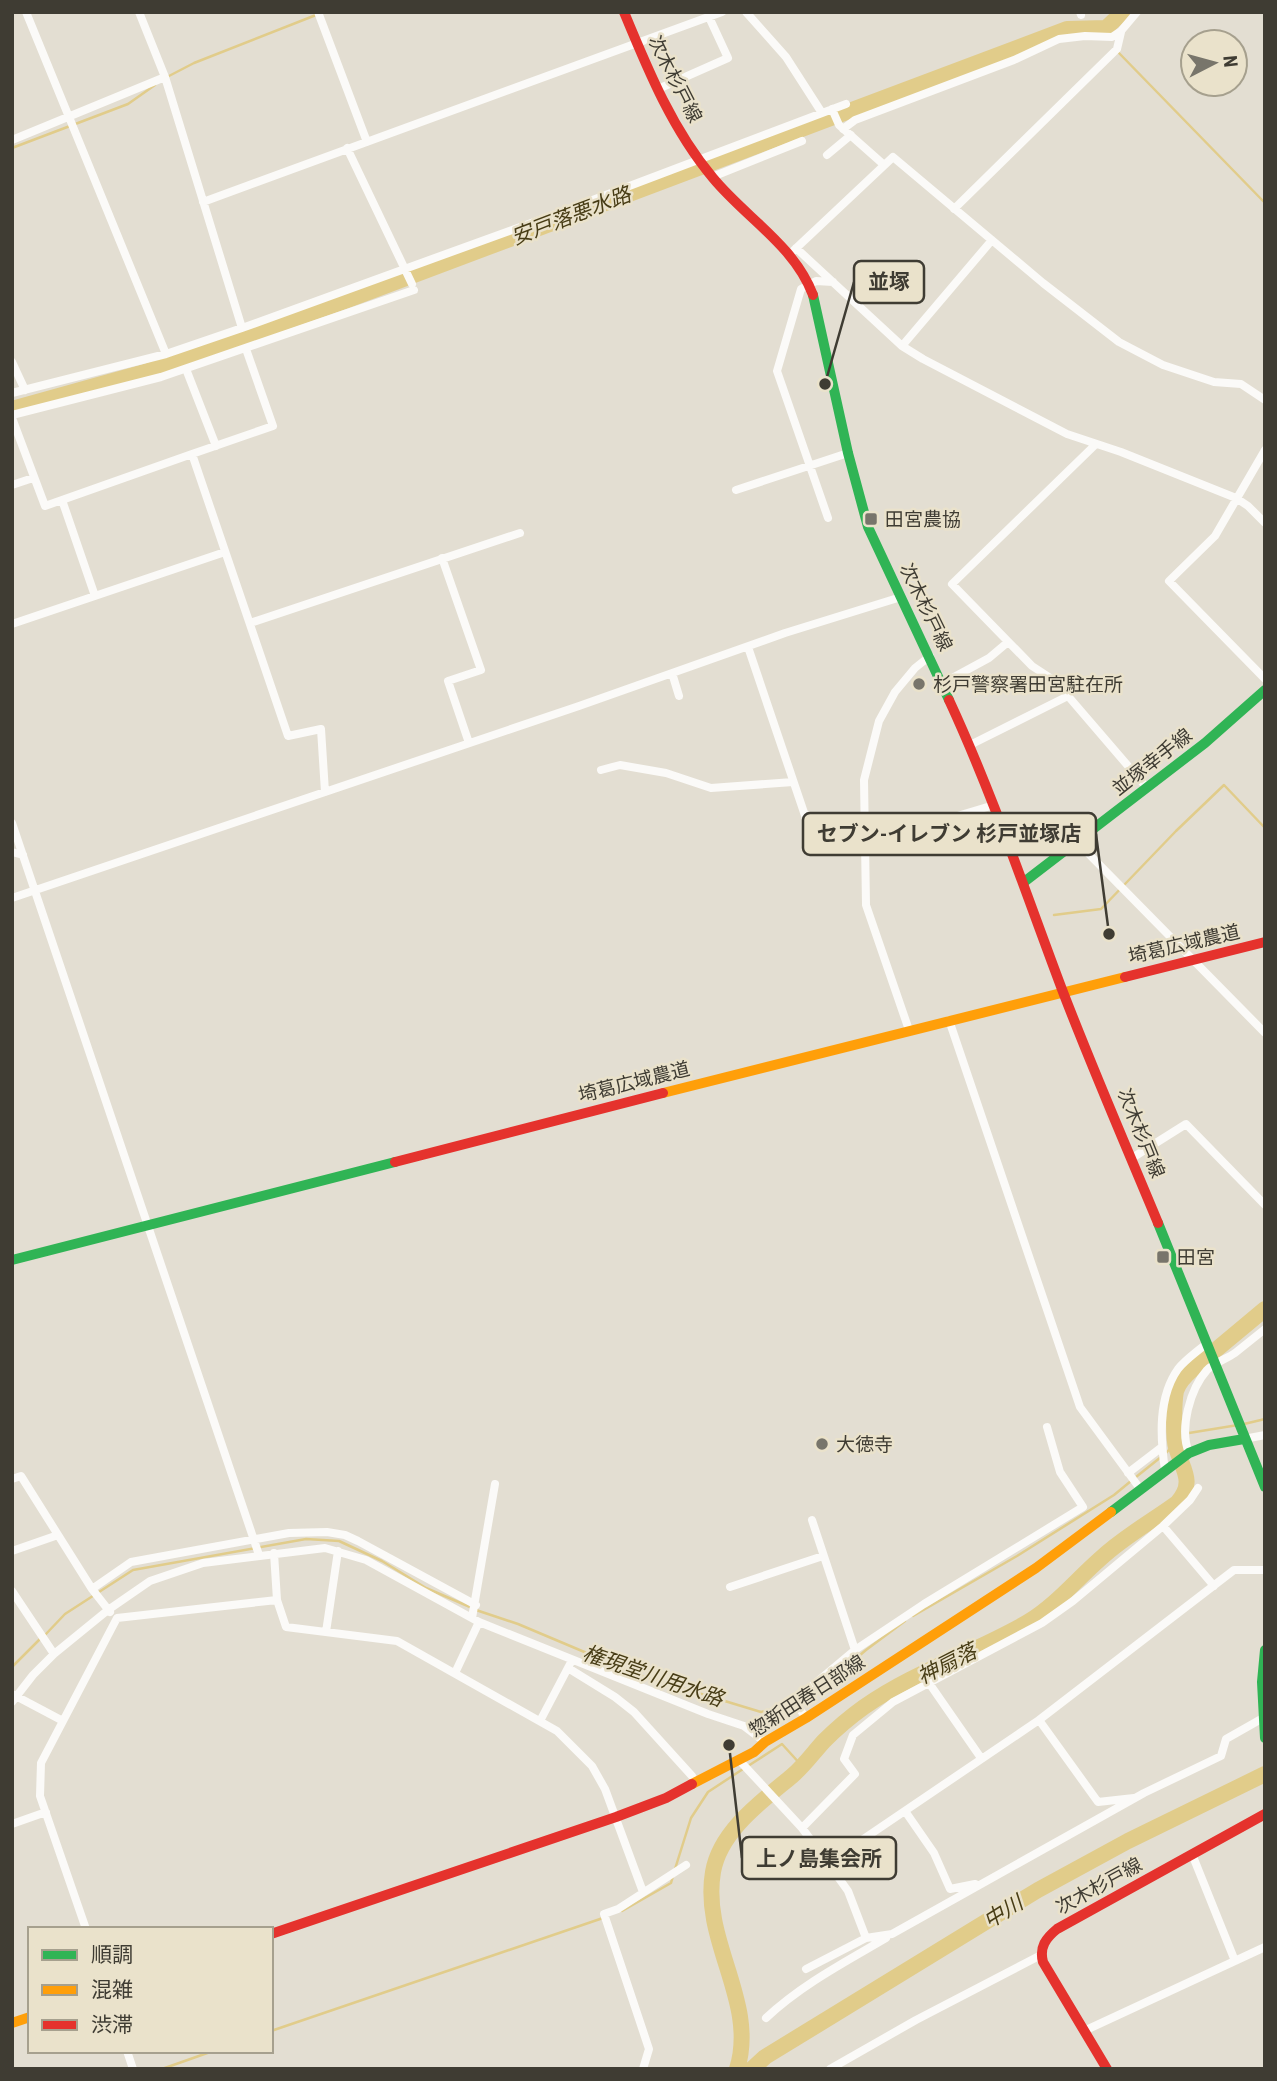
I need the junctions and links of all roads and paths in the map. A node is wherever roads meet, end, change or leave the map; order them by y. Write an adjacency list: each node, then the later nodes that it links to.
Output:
1 (26, 12): 16 (street)
2 (139, 12): 11 (street)
3 (318, 12): 21 (street)
4 (624, 12): 10 (main road, 次木杉戸線)
5 (722, 12): 8 (street)
6 (746, 12): 15 (street)
7 (1137, 12): 9 (street)
8 (709, 17): 10 (street); 12 (street)
9 (1121, 31): 17 (street); 28 (street)
10 (637, 44): 12 (main road, 次木杉戸線); 21 (street)
11 (165, 77): 16 (street); 27 (street)
12 (658, 89): 24 (main road, 次木杉戸線)
13 (846, 104): 14 (street)
14 (832, 109): 15 (street); 17 (street)
15 (822, 113): 24 (street)
16 (69, 117): 19 (street); 37 (street)
17 (841, 127): 18 (street)
18 (851, 135): 23 (street); 25 (street)
19 (12, 140)
20 (802, 141): 26 (street)
21 (367, 142): 22 (street)
22 (347, 148): 27 (street); 31 (street)
23 (827, 155)
24 (699, 159): 26 (main road, 次木杉戸線); 31 (street)
25 (883, 164): 28 (street); 30 (street)
26 (712, 177): 30 (main road, 次木杉戸線)
27 (203, 202): 34 (street)
28 (954, 208): 29 (street)
29 (992, 240): 35 (street); 42 (street)
30 (793, 251): 32 (street); 33 (main road, 次木杉戸線)
31 (406, 271): 34 (street); 36 (street)
32 (833, 282): 33 (street); 35 (street)
33 (809, 283): 47 (main road, 次木杉戸線); 49 (street)
34 (242, 328): 37 (street)
35 (902, 346): 44 (street)
36 (246, 349): 39 (street); 45 (street)
37 (166, 354): 40 (street)
38 (12, 362): 40 (street)
39 (186, 369): 43 (street); 45 (street)
40 (25, 390): 41 (street)
41 (12, 394)
42 (1265, 400)
43 (12, 416): 50 (street)
44 (1096, 444): 53 (street); 64 (street)
45 (216, 446): 48 (street)
46 (1265, 450): 53 (street)
47 (848, 453): 49 (street); 61 (main road, 次木杉戸線)
48 (192, 454): 54 (street); 58 (street)
49 (810, 465): 52 (street); 55 (street)
50 (33, 478): 51 (street); 54 (street)
51 (12, 485)
52 (736, 490)
53 (1236, 498): 56 (street); 68 (street)
54 (62, 500): 60 (street)
55 (828, 518)
56 (1265, 523)
57 (520, 533): 59 (street)
58 (225, 552): 60 (street); 62 (street)
59 (442, 558): 62 (street); 73 (street)
60 (95, 596): 63 (street)
61 (901, 597): 65 (street); 66 (main road, 次木杉戸線)
62 (250, 623): 78 (street)
63 (12, 624)
64 (1007, 642): 69 (street); 72 (street)
65 (748, 647): 67 (street); 76 (street)
66 (930, 656): 69 (main road, 次木杉戸線); 82 (street)
67 (672, 673): 71 (street); 73 (street)
68 (1265, 679)
69 (943, 683): 74 (main road, 次木杉戸線)
70 (1265, 690): 77 (main road, 並塚幸手線)
71 (679, 696)
72 (1068, 696): 74 (street); 77 (street)
73 (469, 743): 78 (street)
74 (970, 745): 79 (main road, 次木杉戸線)
75 (601, 770): 76 (street)
76 (793, 782): 82 (street)
77 (1147, 788): 81 (main road, 並塚幸手線)
78 (325, 792): 86 (street)
79 (994, 804): 82 (street); 85 (main road, 次木杉戸線)
80 (12, 823): 84 (street)
81 (1077, 842): 85 (main road, 並塚幸手線); 89 (street)
82 (864, 844): 92 (street)
83 (12, 852): 84 (street)
84 (23, 855): 86 (street)
85 (1024, 882): 90 (main road, 次木杉戸線)
86 (35, 890): 87 (street); 96 (street)
87 (12, 898)
88 (1265, 942): 89 (main road, 埼葛広域農道)
89 (1193, 960): 90 (main road, 埼葛広域農道); 93 (street)
90 (1063, 991): 91 (main road, 埼葛広域農道); 94 (main road, 次木杉戸線)
91 (949, 1020): 92 (main road, 埼葛広域農道); 107 (street)
92 (909, 1030): 96 (main road, 埼葛広域農道)
93 (1265, 1033)
94 (1132, 1158): 95 (street); 99 (main road, 次木杉戸線)
95 (1265, 1205)
96 (148, 1224): 97 (main road, 埼葛広域農道); 117 (street)
97 (12, 1260)
98 (1265, 1329): 100 (street)
99 (1207, 1343): 100 (main road, 次木杉戸線); 104 (street)
100 (1215, 1364): 103 (main road); 105 (street)
101 (1047, 1427): 135 (street)
102 (1265, 1435): 103 (street)
103 (1244, 1439): 105 (main road); 110 (main road)
104 (1162, 1447): 106 (street); 107 (street)
105 (1189, 1453): 106 (main road, 惣新田春日部線)
106 (1166, 1469): 112 (main road, 惣新田春日部線)
107 (1128, 1473): 112 (street)
108 (12, 1479): 116 (street)
109 (495, 1484): 130 (street)
110 (1265, 1487)
111 (1198, 1488): 114 (street)
112 (1141, 1490): 144 (main road, 惣新田春日部線)
113 (812, 1520): 123 (street)
114 (1163, 1526): 125 (street); 141 (street)
115 (327, 1532): 117 (street); 118 (street); 130 (street)
116 (58, 1535): 119 (street); 127 (street)
117 (254, 1539): 122 (street); 127 (street)
118 (325, 1548): 120 (street); 121 (street)
119 (12, 1551)
120 (338, 1551): 133 (street); 134 (street)
121 (274, 1553): 122 (street); 129 (street)
122 (259, 1555): 131 (street)
123 (824, 1556): 126 (street); 135 (street)
124 (1265, 1570): 125 (street)
125 (1214, 1586): 145 (street)
126 (730, 1587)
127 (92, 1589): 131 (street)
128 (12, 1591): 137 (street)
129 (277, 1600): 132 (street); 134 (street)
130 (476, 1605): 133 (street)
131 (108, 1610): 132 (street); 137 (street)
132 (117, 1618): 147 (street)
133 (476, 1620): 138 (street); 140 (street)
134 (326, 1632): 140 (street)
135 (855, 1650): 144 (street)
136 (1265, 1650): 143 (main road)
137 (54, 1654): 142 (street)
138 (573, 1659): 139 (street); 150 (street)
139 (568, 1668): 148 (street); 153 (street)
140 (455, 1673): 148 (street)
141 (929, 1684): 151 (street); 160 (street)
142 (14, 1697): 147 (street)
143 (1263, 1704): 146 (main road)
144 (806, 1718): 150 (main road, 惣新田春日部線)
145 (1039, 1720): 151 (street); 154 (street)
146 (1263, 1720): 149 (main road); 154 (street)
147 (63, 1721): 156 (street)
148 (540, 1721): 158 (street)
149 (1265, 1738)
150 (765, 1742): 152 (main road, 惣新田春日部線)
151 (981, 1758): 155 (street)
152 (739, 1760): 153 (main road, 惣新田春日部線); 160 (street)
153 (696, 1783): 158 (main road, 惣新田春日部線)
154 (1139, 1797): 164 (street)
155 (905, 1811): 162 (street); 164 (street)
156 (46, 1812): 159 (street); 166 (street)
157 (1265, 1814): 161 (main road, 次木杉戸線)
158 (616, 1817): 165 (street); 167 (main road, 惣新田春日部線)
159 (12, 1824)
160 (802, 1828): 162 (street)
161 (1192, 1854): 171 (main road, 次木杉戸線); 172 (street)
162 (828, 1863): 169 (street)
163 (687, 1865): 165 (street)
164 (982, 1883): 168 (street)
165 (643, 1892): 176 (street)
166 (85, 1927)
167 (273, 1933)
168 (892, 1934): 169 (street); 174 (street)
169 (866, 1938): 173 (street)
170 (1265, 1947): 172 (street)
171 (1041, 1955): 175 (main road); 177 (street)
172 (1235, 1961): 175 (street)
173 (806, 1969)
174 (766, 2018)
175 (1084, 2031): 178 (main road)
176 (643, 2069)
177 (830, 2069)
178 (1107, 2069)

